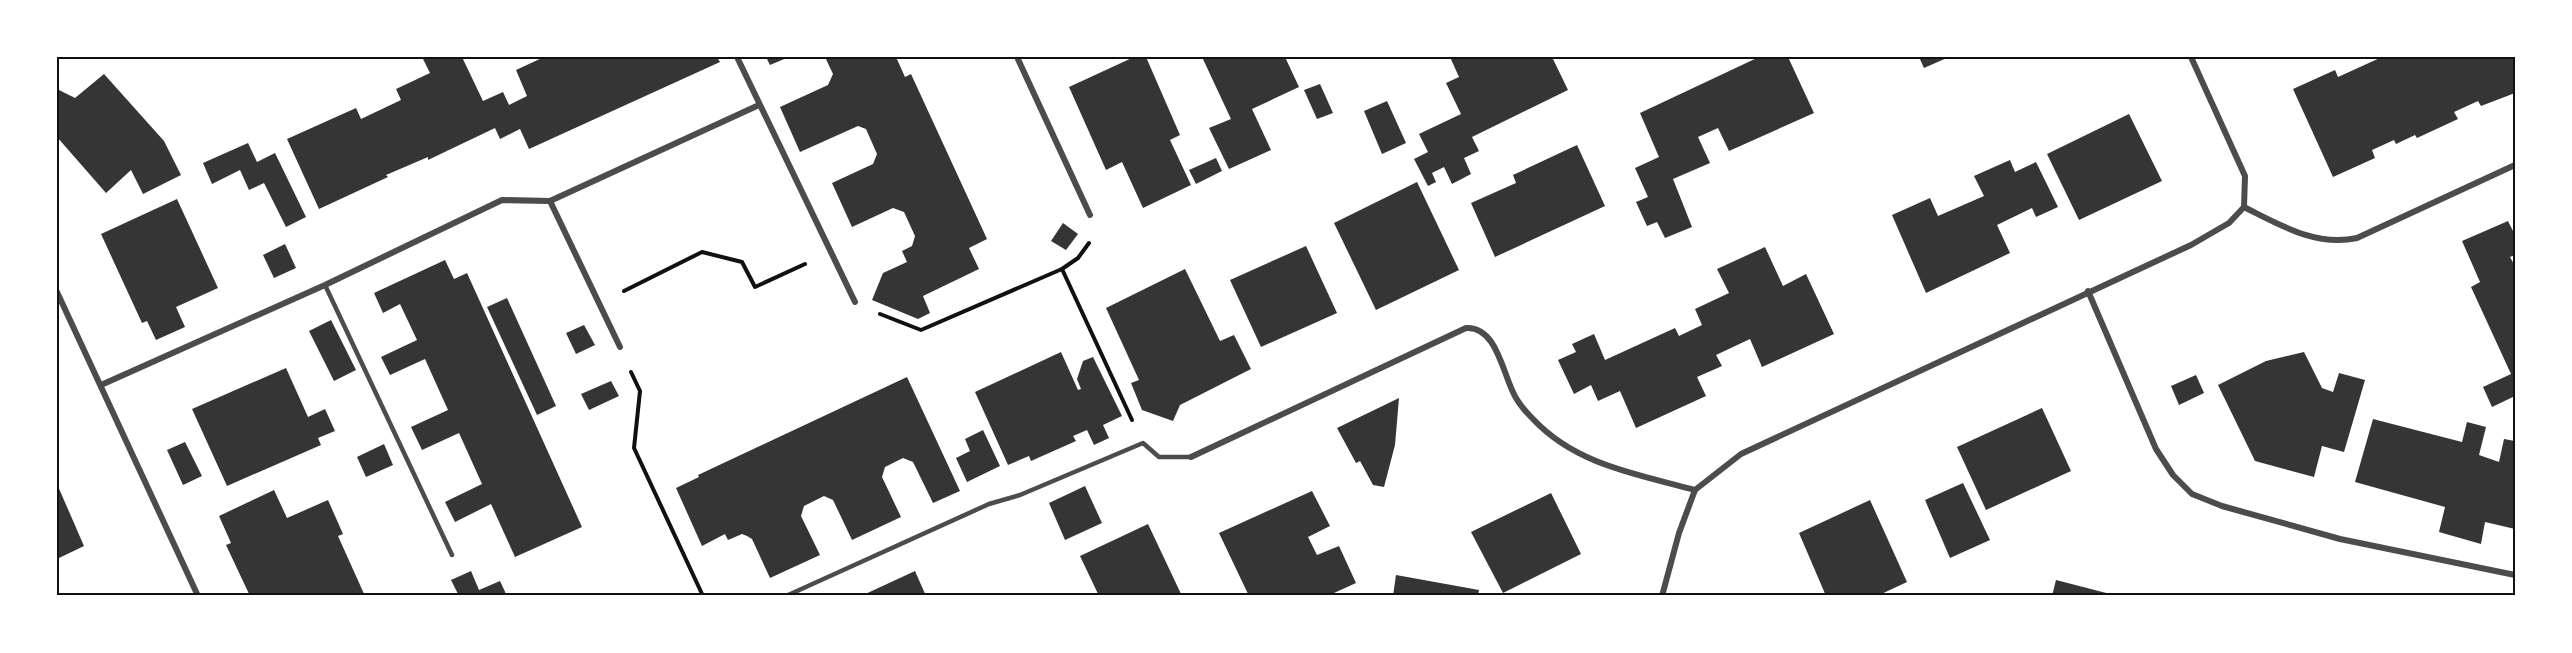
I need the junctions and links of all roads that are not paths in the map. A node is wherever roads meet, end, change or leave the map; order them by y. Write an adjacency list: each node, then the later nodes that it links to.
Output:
1 (737, 57): 4 (street)
2 (1017, 57): 8 (street)
3 (2191, 57): 7 (street)
4 (759, 105): 6 (street); 12 (street)
5 (2515, 165): 7 (street)
6 (550, 201): 9 (street); 13 (street)
7 (2244, 207): 10 (street)
8 (1090, 215)
9 (325, 285): 14 (street); 17 (lane)
10 (2088, 291): 16 (street); 18 (street)
11 (57, 292): 14 (street)
12 (855, 302)
13 (620, 347)
14 (101, 385): 19 (street)
15 (1191, 457): 16 (street); 20 (lane)
16 (1695, 490): 21 (street)
17 (452, 555)
18 (2515, 575)
19 (198, 596)
20 (786, 596)
21 (1662, 596)

